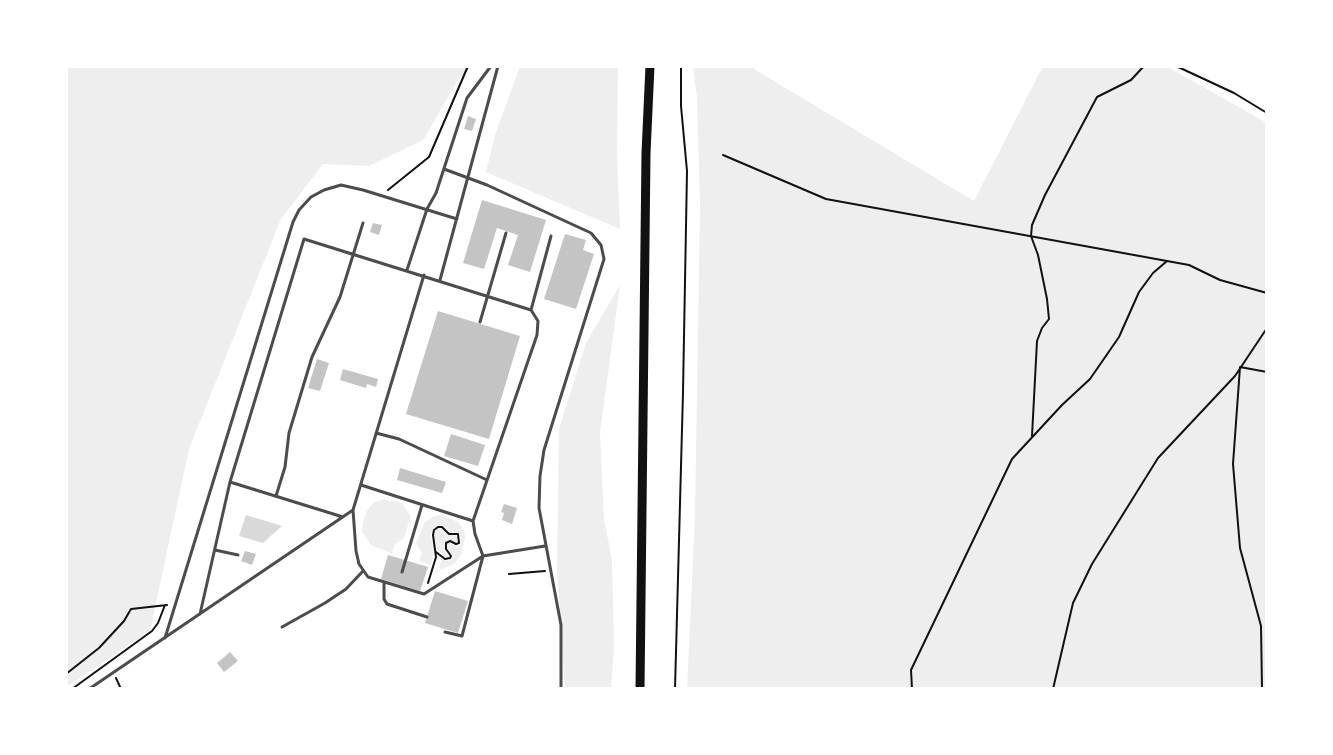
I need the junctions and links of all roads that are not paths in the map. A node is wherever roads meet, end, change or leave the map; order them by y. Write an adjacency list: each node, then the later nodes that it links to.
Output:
1 (491, 66): 4 (lane)
2 (498, 66): 5 (lane)
3 (650, 66): 41 (main road)
4 (444, 169): 5 (lane); 6 (lane)
5 (468, 177): 7 (lane); 27 (lane)
6 (427, 209): 7 (lane); 12 (lane); 38 (lane)
7 (457, 219): 14 (lane)
8 (363, 223): 11 (lane)
9 (506, 233): 15 (lane)
10 (551, 236): 16 (lane)
11 (354, 254): 12 (lane); 20 (lane); 22 (lane)
12 (407, 270): 13 (lane)
13 (424, 275): 14 (lane); 18 (lane)
14 (440, 280): 15 (lane)
15 (488, 296): 16 (lane); 17 (lane)
16 (531, 310): 19 (lane)
17 (480, 322)
18 (376, 433): 19 (lane); 21 (lane)
19 (487, 480): 26 (lane)
20 (230, 482): 22 (lane); 28 (lane)
21 (361, 485): 23 (lane); 24 (lane)
22 (276, 496): 25 (lane)
23 (422, 504): 26 (lane); 32 (lane)
24 (353, 510): 25 (lane); 31 (lane)
25 (343, 517): 34 (lane)
26 (473, 521): 30 (lane)
27 (545, 546): 30 (lane); 40 (lane)
28 (214, 550): 29 (lane); 34 (lane)
29 (238, 555)
30 (483, 556): 33 (lane); 37 (lane)
31 (363, 571): 33 (lane); 36 (lane)
32 (402, 572)
33 (384, 582): 35 (lane)
34 (200, 614): 38 (lane)
35 (427, 617)
36 (282, 627)
37 (445, 632)
38 (165, 638): 39 (lane)
39 (89, 689)
40 (561, 689)
41 (640, 689)

